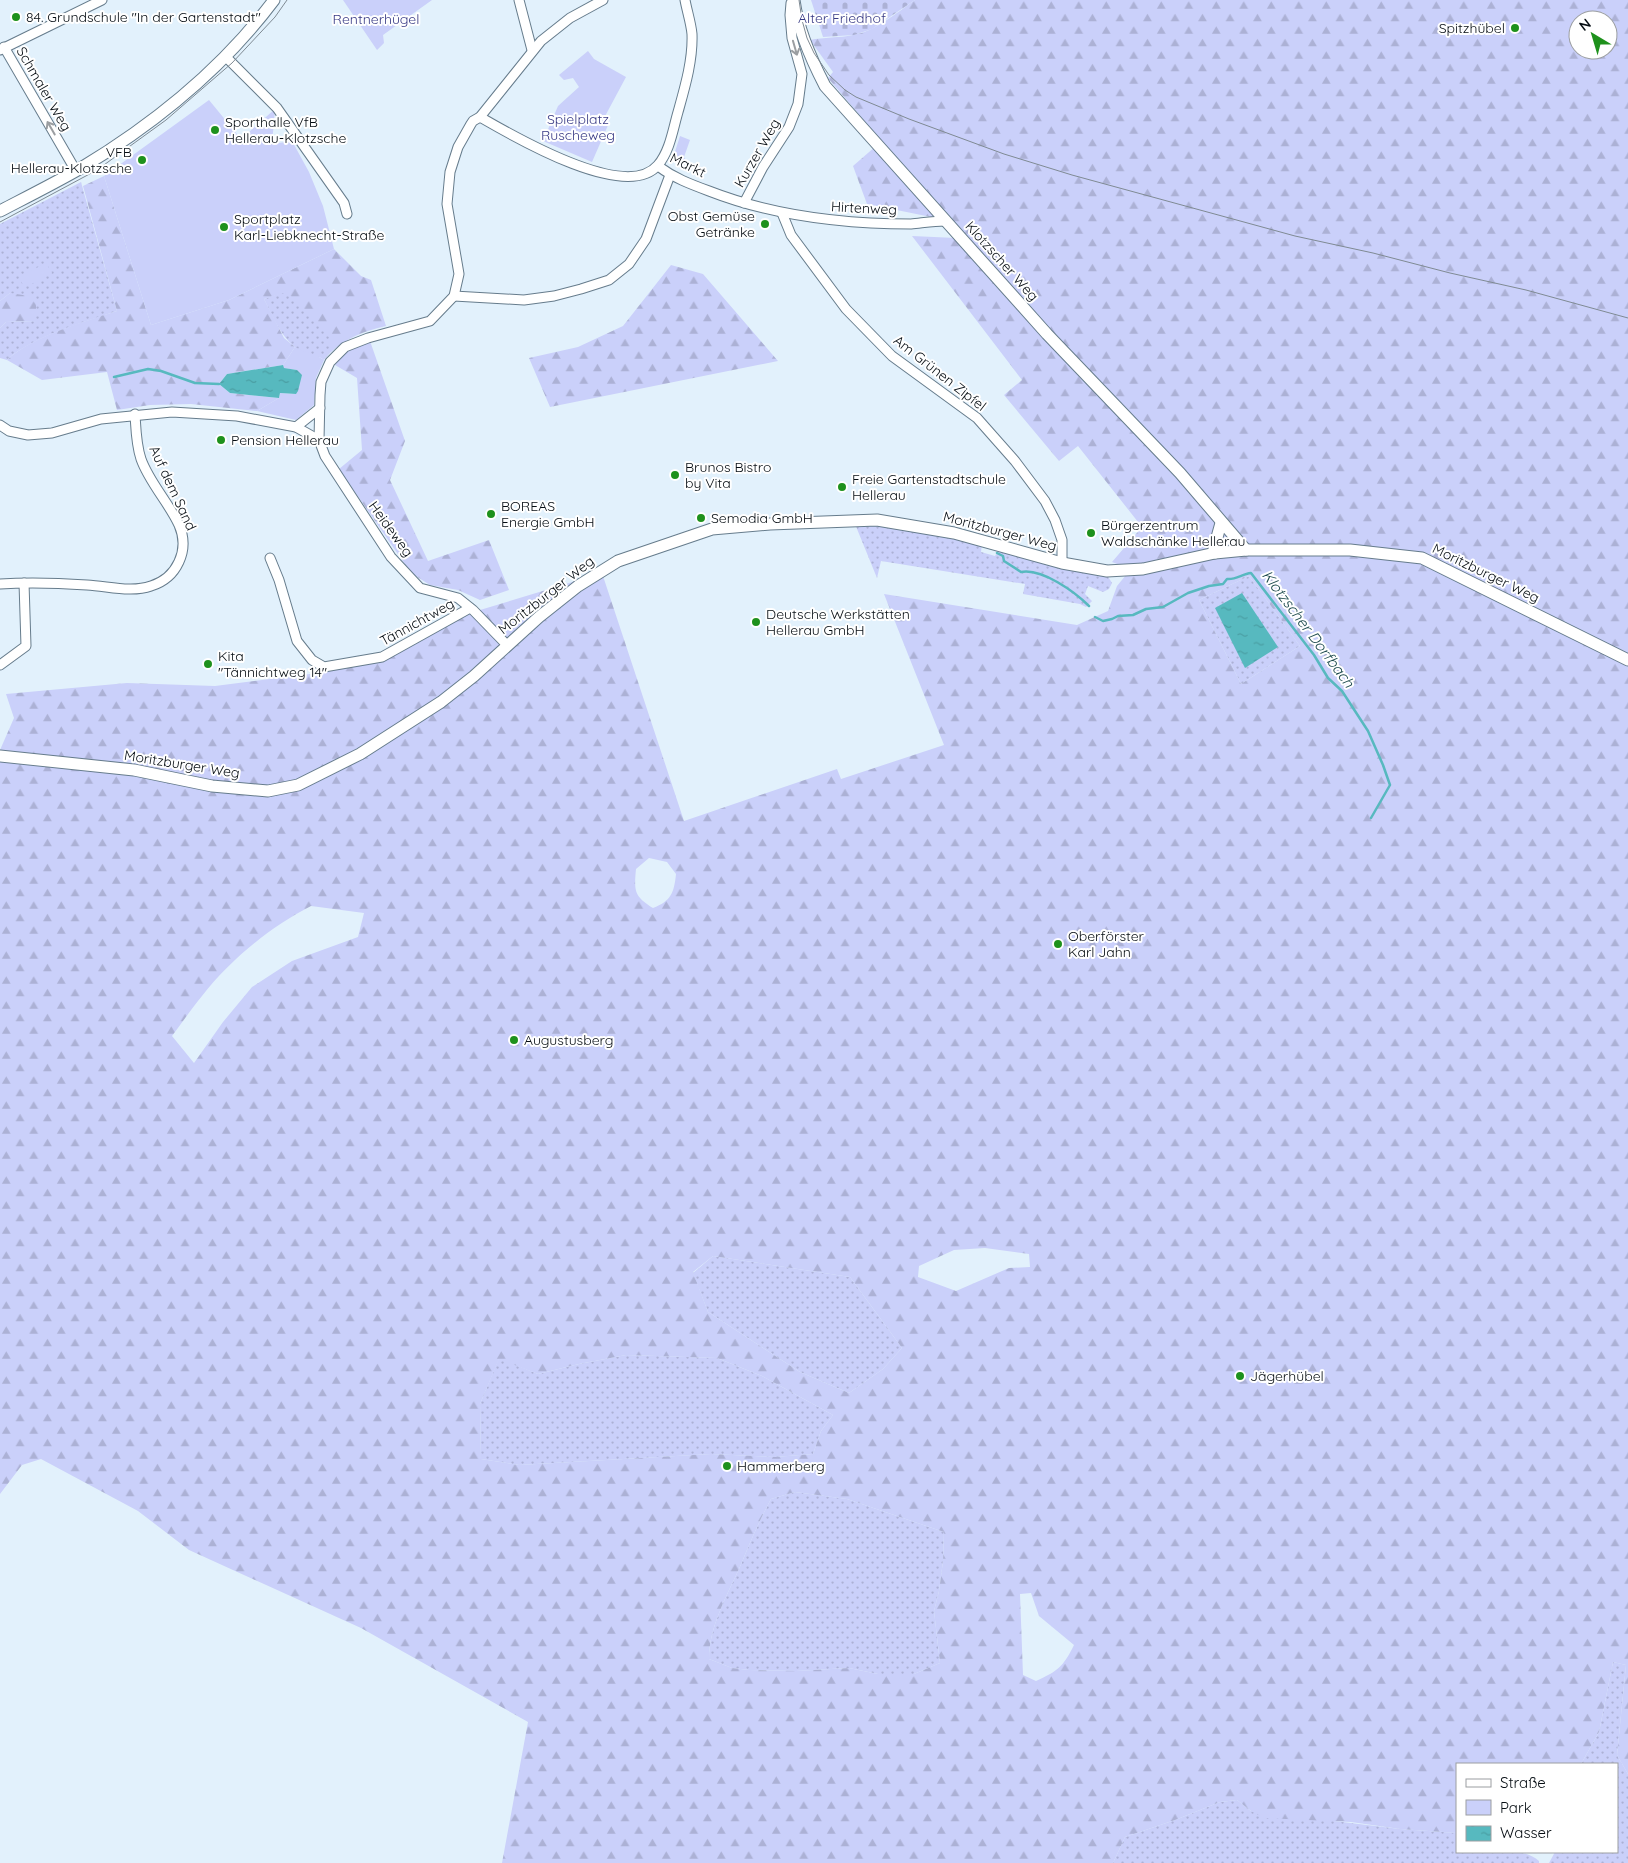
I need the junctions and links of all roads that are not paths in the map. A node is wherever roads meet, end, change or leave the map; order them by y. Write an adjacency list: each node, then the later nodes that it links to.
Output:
1 (102, 0): 7 (street)
2 (274, 0): 9 (street)
3 (519, 0): 8 (street)
4 (603, 0): 8 (street)
5 (685, 0): 11 (street, Markt)
6 (793, 0): 14 (street, Kurzer Weg, one-way to 14); 18 (street, Klotzscher Weg)
7 (2, 49): 12 (street, Schmaler Weg, one-way to 7)
8 (532, 50): 10 (street)
9 (225, 56): 12 (street); 17 (street)
10 (476, 119): 11 (street); 19 (street)
11 (658, 166): 13 (street, Markt)
12 (76, 170): 15 (street)
13 (670, 175): 14 (street, Markt); 19 (street)
14 (744, 203): 16 (street, Markt)
15 (0, 211)
16 (782, 213): 18 (street, Hirtenweg); 29 (street, Am Grünen Zipfel)
17 (347, 214)
18 (945, 221): 25 (street, Klotzscher Weg)
19 (454, 296): 20 (street)
20 (320, 408): 23 (street); 24 (street)
21 (135, 414): 22 (street); 23 (street); 30 (street, Auf dem Sand)
22 (0, 425)
23 (296, 427): 24 (street)
24 (319, 440): 32 (street, Heideweg)
25 (1221, 523): 26 (street, Klotzscher Weg); 27 (street)
26 (1246, 550): 27 (street, Moritzburger Weg); 34 (street, Moritzburger Weg)
27 (1214, 553): 29 (street, Moritzburger Weg)
28 (270, 558): 32 (street, Tännichtweg)
29 (1062, 563): 33 (street, Moritzburger Weg)
30 (24, 583): 31 (street, Auf dem Sand); 35 (street)
31 (0, 584)
32 (470, 608): 33 (street, Heideweg)
33 (507, 645): 36 (street, Moritzburger Weg)
34 (1628, 660)
35 (0, 665)
36 (0, 756)

